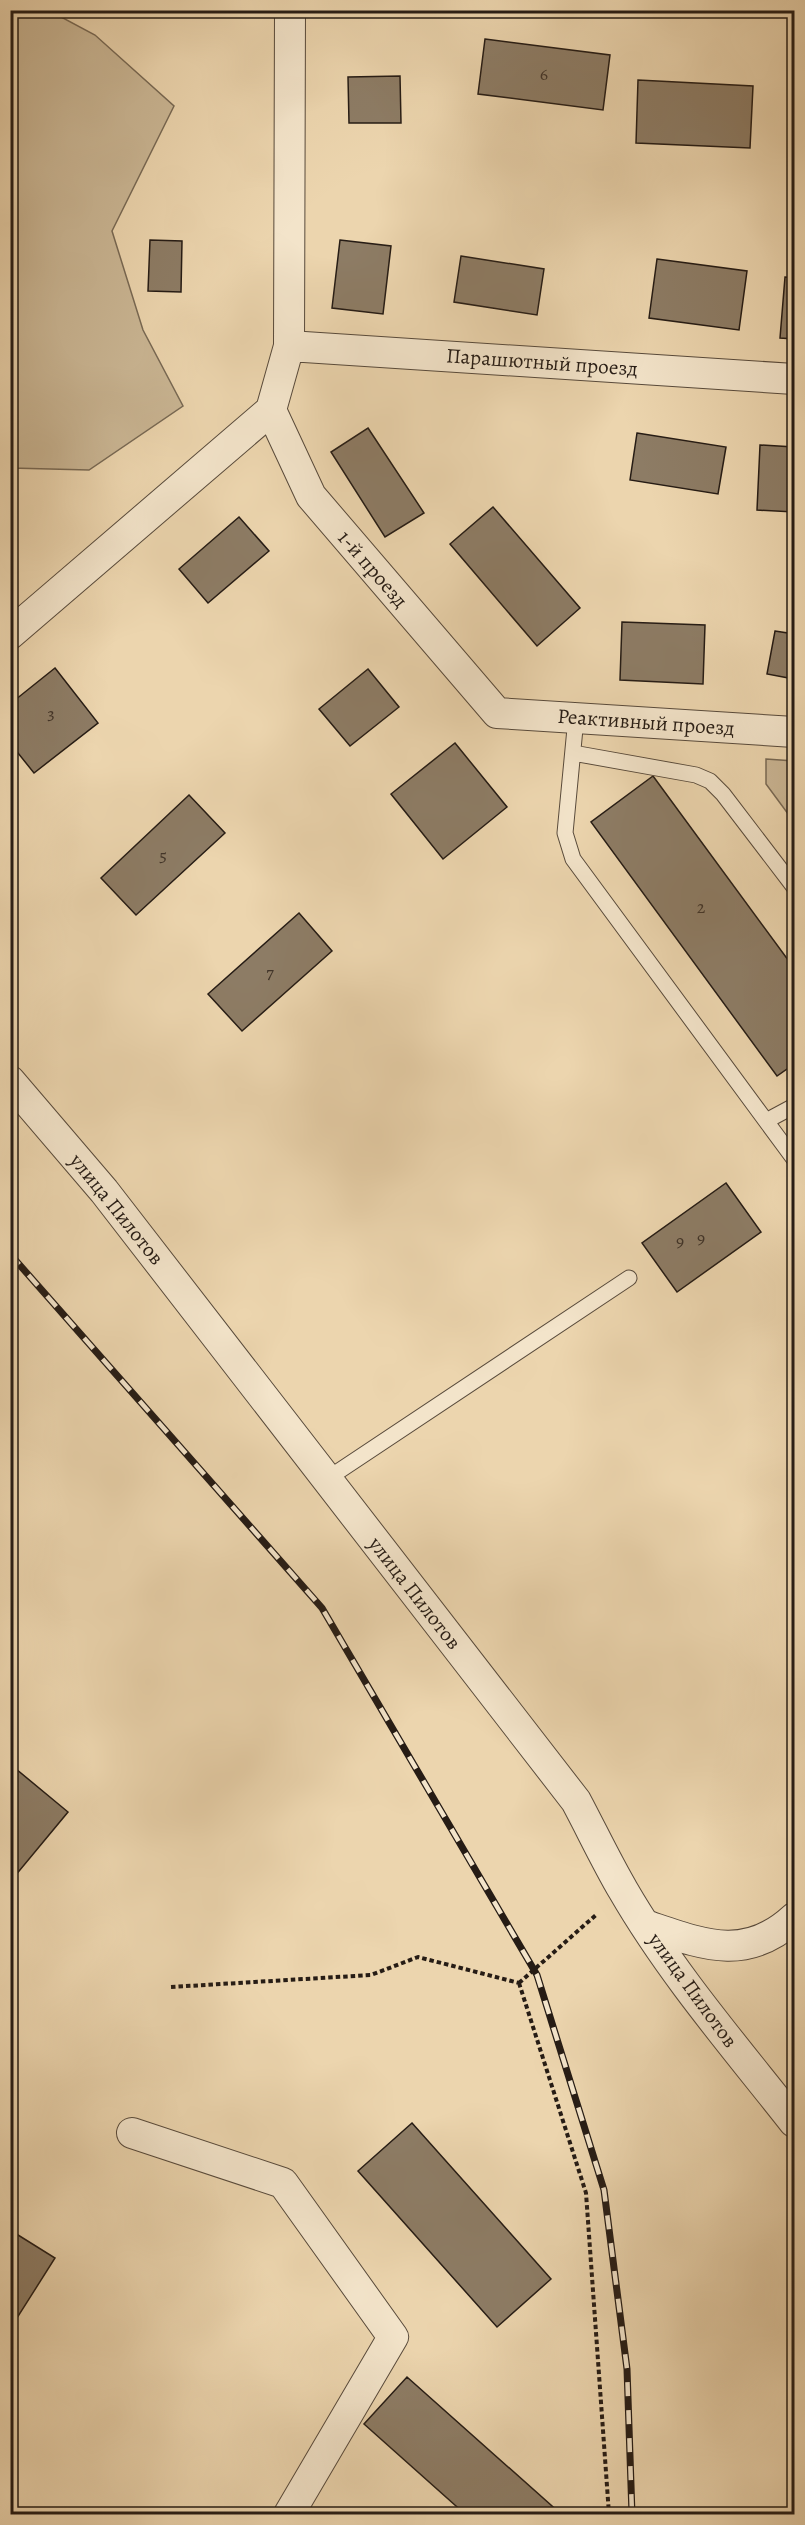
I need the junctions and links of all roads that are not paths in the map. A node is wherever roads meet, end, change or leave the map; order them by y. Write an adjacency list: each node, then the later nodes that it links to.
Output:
1 (290, 10): 2 (street)
2 (289, 346): 3 (street, Парашютный проезд); 4 (street)
3 (795, 379)
4 (271, 410): 5 (street); 6 (street, 1-й проезд)
5 (10, 634)
6 (497, 713): 7 (street, Реактивный проезд)
7 (576, 718): 8 (street, Реактивный проезд); 9 (lane)
8 (795, 732)
9 (573, 753): 10 (lane); 13 (lane)
10 (795, 887)
11 (10, 1081): 16 (street, улица Пилотов)
12 (795, 1106): 13 (lane)
13 (766, 1121): 14 (lane)
14 (795, 1159)
15 (629, 1278): 16 (lane)
16 (327, 1479): 18 (street, улица Пилотов)
17 (795, 1918): 18 (street)
18 (645, 1925): 19 (street, улица Пилотов)
19 (795, 2122)
20 (132, 2133): 21 (street)
21 (289, 2514)

